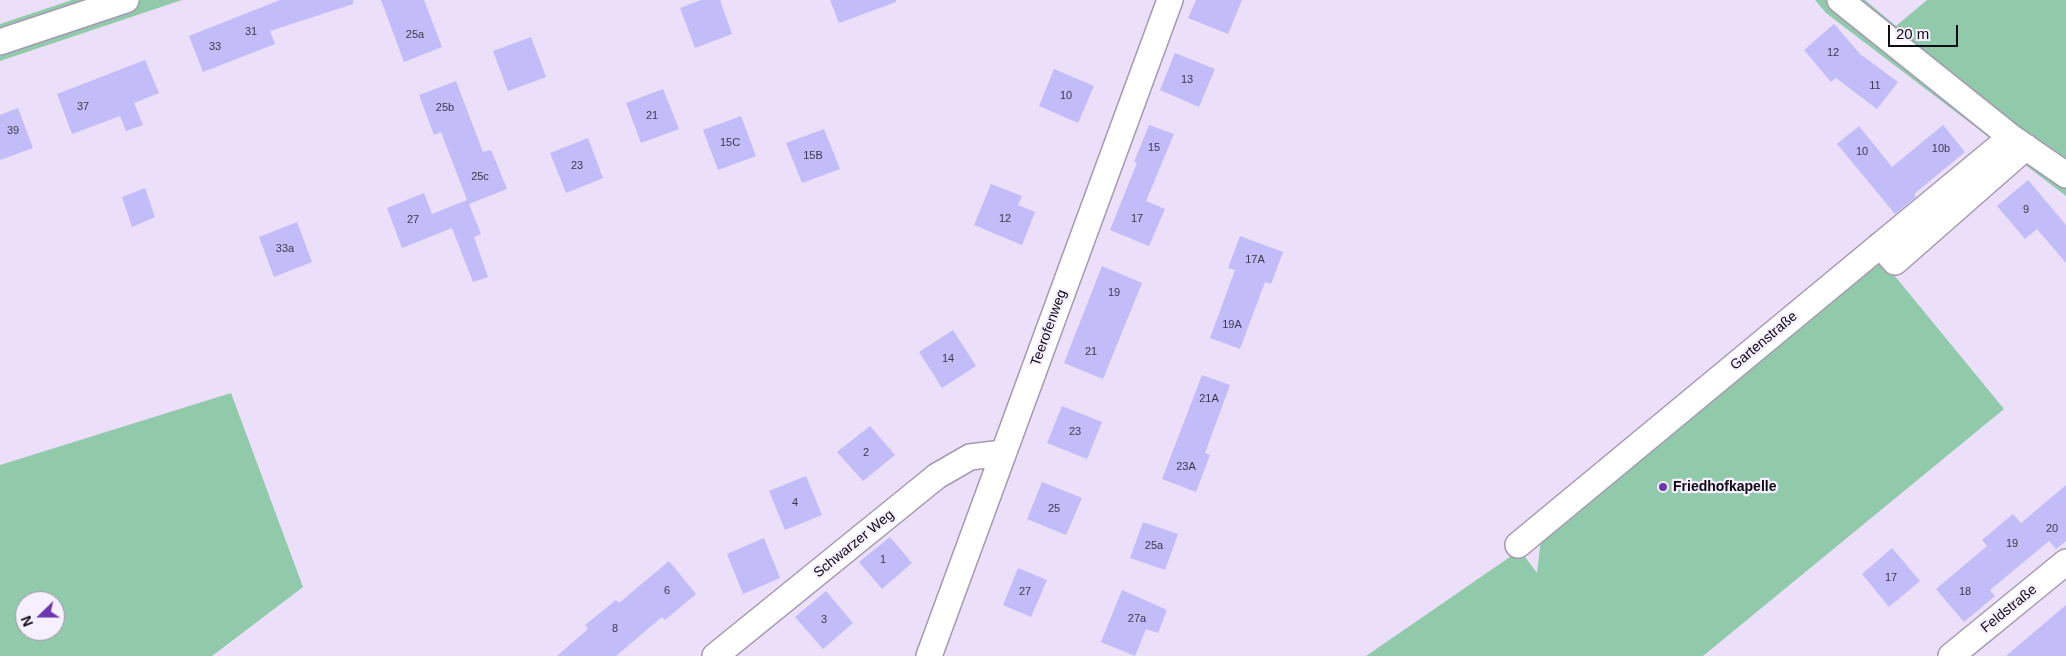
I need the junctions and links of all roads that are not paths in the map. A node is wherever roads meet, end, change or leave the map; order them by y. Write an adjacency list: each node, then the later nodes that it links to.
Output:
1 (126, 0): 4 (street)
2 (1170, 0): 7 (street, Teerofenweg)
3 (1840, 0): 5 (street)
4 (0, 42)
5 (2018, 142): 6 (street); 8 (street, Gartenstraße)
6 (2066, 175)
7 (1003, 453): 10 (street, Schwarzer Weg); 11 (street, Teerofenweg)
8 (1518, 545)
9 (2066, 562): 12 (street, Feldstraße)
10 (715, 656)
11 (929, 656)
12 (1951, 656)

